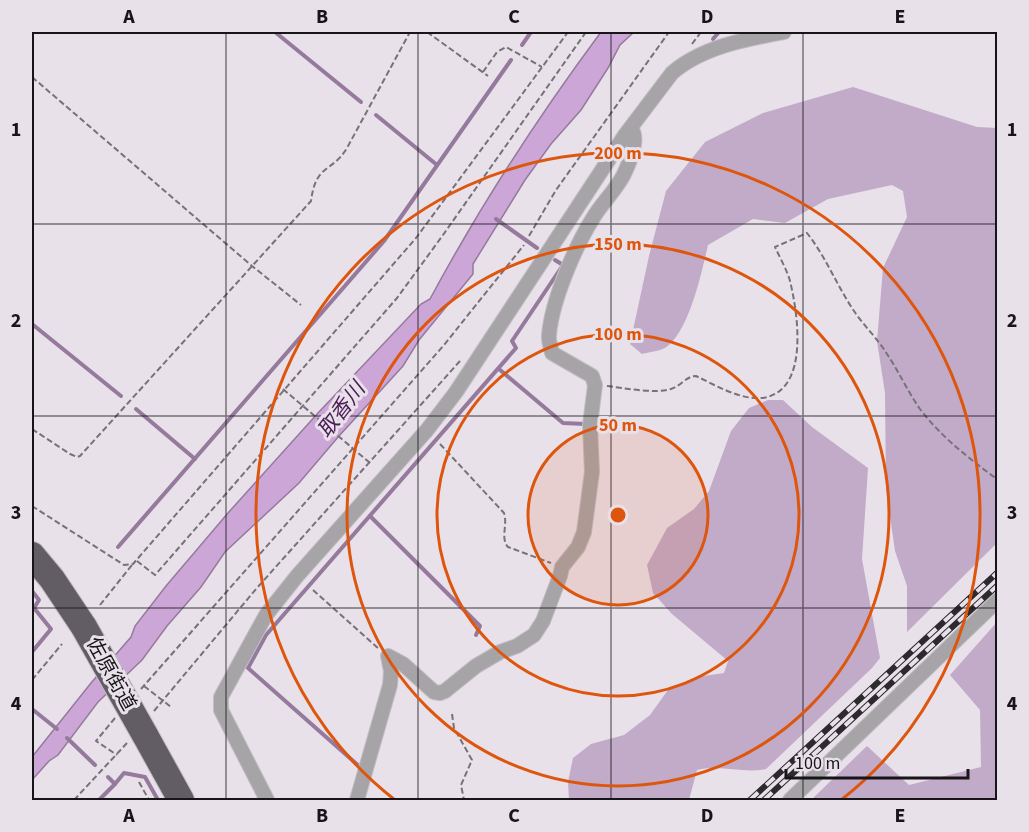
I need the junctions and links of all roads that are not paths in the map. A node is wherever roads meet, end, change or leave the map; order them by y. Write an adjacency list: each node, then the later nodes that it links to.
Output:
1 (784, 32): 2 (street)
2 (631, 128): 6 (street); 7 (street)
3 (32, 555): 5 (highway, 佐原街道, bridge)
4 (998, 600): 8 (street)
5 (182, 801)
6 (267, 801)
7 (357, 801)
8 (790, 801)

